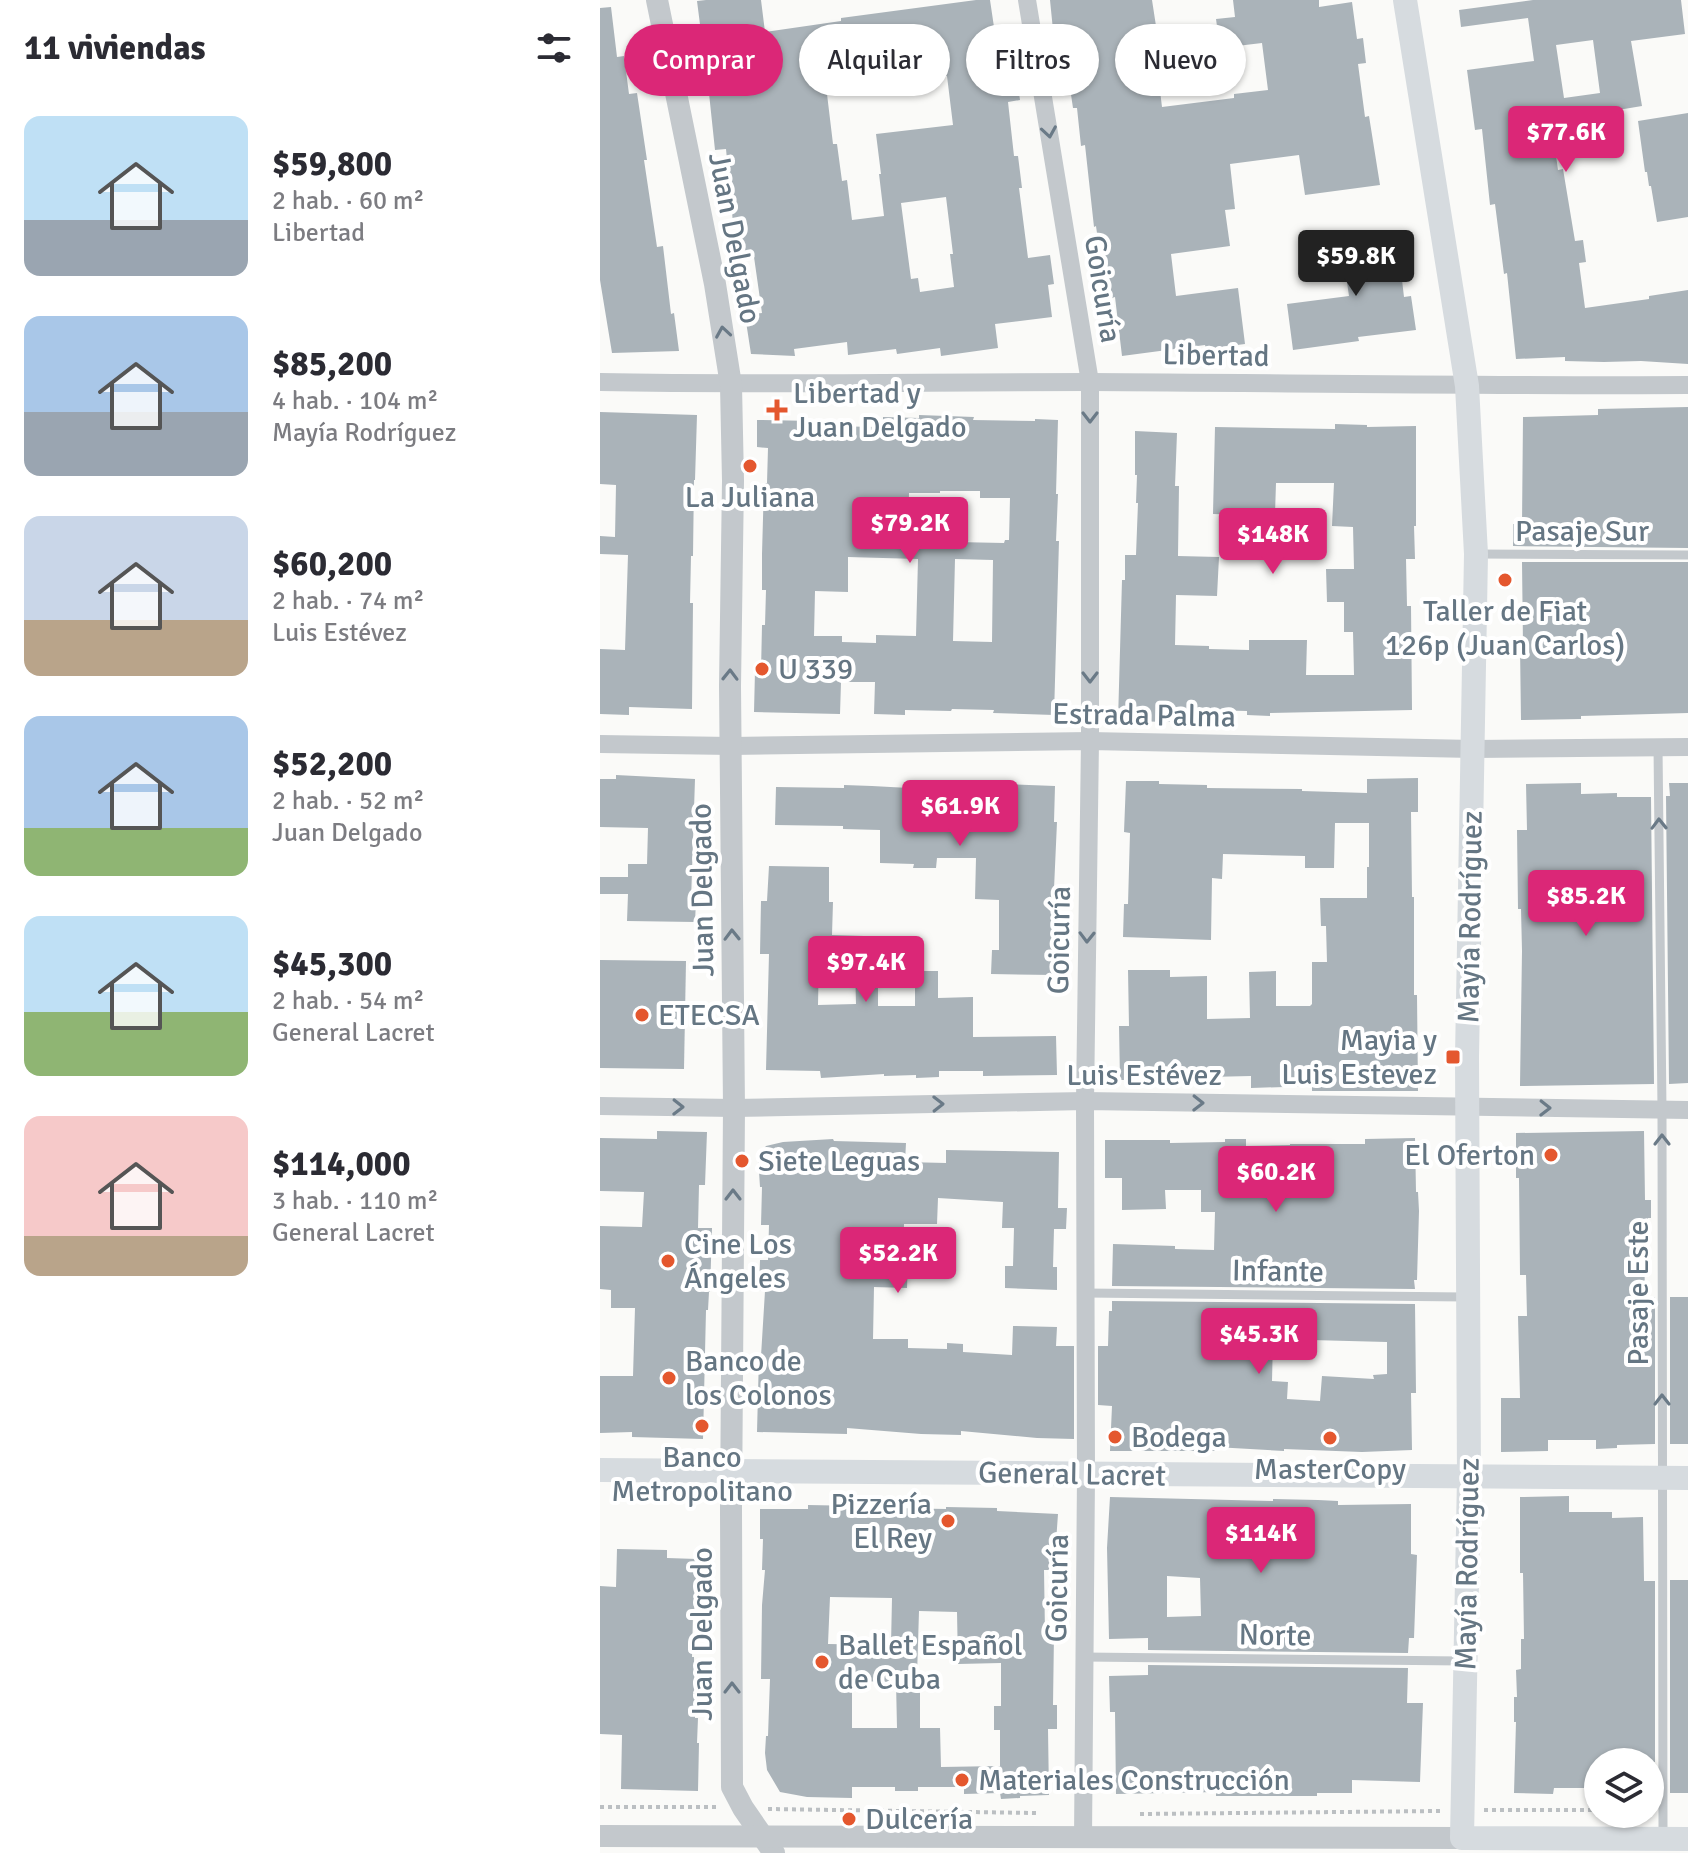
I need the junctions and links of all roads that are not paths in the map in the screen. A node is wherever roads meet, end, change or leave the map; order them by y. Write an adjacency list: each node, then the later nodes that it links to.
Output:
1 (657, 0): 6 (street, Juan Delgado, one-way to 1)
2 (1027, 0): 5 (street, Goicuría, one-way to 5)
3 (1405, 0): 8 (main road, Mayía Rodríguez)
4 (600, 382): 6 (street, Libertad)
5 (1090, 382): 6 (street, Libertad); 8 (street, Libertad); 11 (street, Goicuría, one-way to 11)
6 (731, 385): 13 (street, Juan Delgado, one-way to 6)
7 (1688, 385): 8 (street, Libertad)
8 (1467, 386): 9 (main road, Mayía Rodríguez)
9 (1476, 554): 10 (lane, Pasaje Sur); 16 (main road, Mayía Rodríguez)
10 (1688, 555)
11 (1090, 741): 13 (street, Estrada Palma); 16 (street, Estrada Palma); 17 (street, Goicuría, one-way to 17)
12 (600, 744): 13 (street, Estrada Palma)
13 (731, 746): 20 (street, Juan Delgado, one-way to 13)
14 (1658, 747): 15 (street, Estrada Palma); 16 (street, Estrada Palma); 21 (lane, Pasaje Este, one-way to 14)
15 (1688, 747)
16 (1473, 749): 19 (main road, Mayía Rodríguez)
17 (1085, 1101): 19 (street, Luis Estévez, one-way to 19); 20 (street, Luis Estévez, one-way to 17); 23 (street, Goicuría)
18 (600, 1106): 20 (street, Luis Estévez, one-way to 20)
19 (1467, 1107): 21 (street, Luis Estévez, one-way to 21); 24 (main road, Mayía Rodríguez)
20 (734, 1108): 25 (street, Juan Delgado, one-way to 20)
21 (1662, 1109): 22 (street, Luis Estévez); 29 (lane, Pasaje Este, one-way to 21)
22 (1688, 1110)
23 (1086, 1293): 24 (lane, Infante); 27 (street, Goicuría)
24 (1468, 1297): 28 (main road, Mayía Rodríguez)
25 (732, 1469): 26 (main road, General Lacret); 27 (main road, General Lacret); 33 (street, Juan Delgado, one-way to 25)
26 (600, 1470)
27 (1086, 1475): 28 (main road, General Lacret); 31 (street, Goicuría)
28 (1469, 1477): 29 (main road, General Lacret); 32 (main road, Mayía Rodríguez)
29 (1662, 1478): 30 (main road, General Lacret); 43 (lane, Pasaje Este)
30 (1688, 1478)
31 (1084, 1657): 32 (lane, Norte); 37 (street, Goicuría)
32 (1465, 1661): 36 (main road, Mayía Rodríguez)
33 (735, 1792): 35 (street, Juan Delgado); 39 (street)
34 (600, 1836): 35 (street)
35 (730, 1837): 39 (street)
36 (1462, 1838): 42 (street); 43 (main road)
37 (1083, 1839): 40 (street); 41 (street)
38 (1688, 1839): 43 (main road)
39 (768, 1845): 40 (street)
40 (876, 1846)
41 (1221, 1846): 42 (street)
42 (1406, 1846)
43 (1668, 1846)

